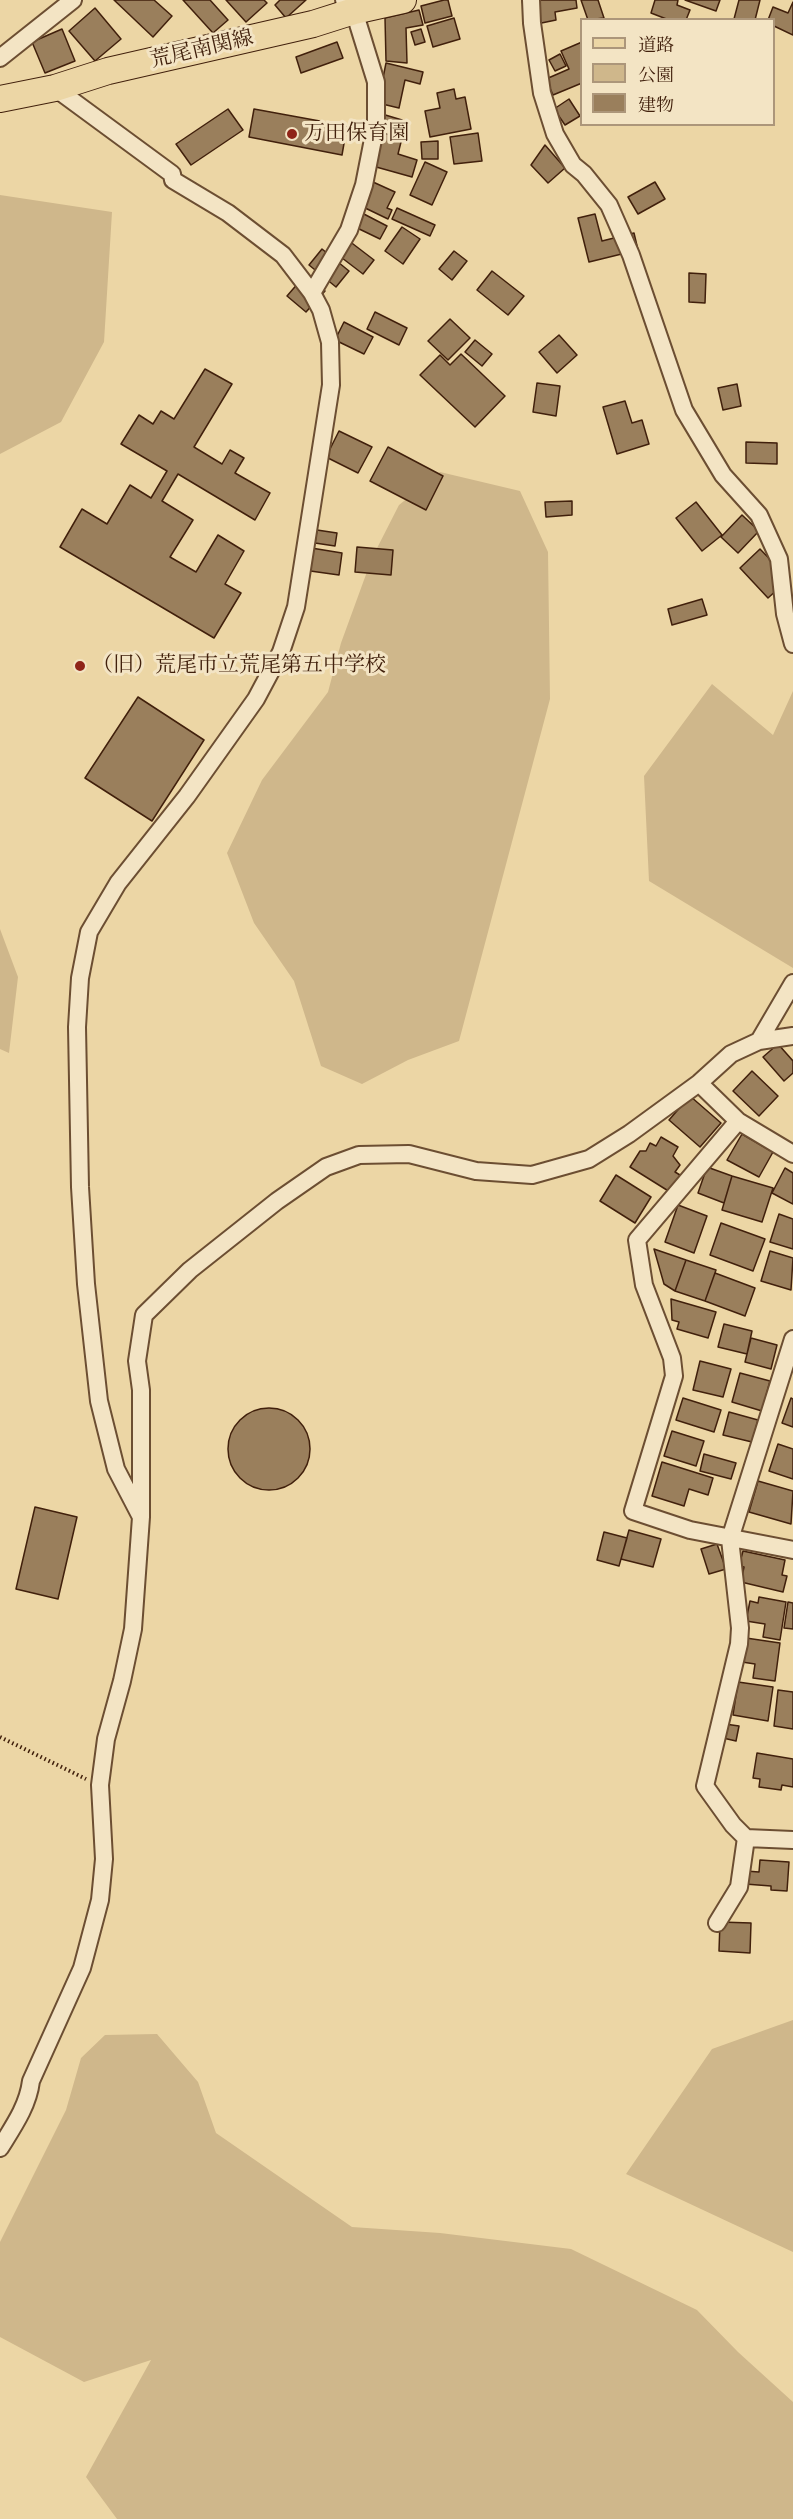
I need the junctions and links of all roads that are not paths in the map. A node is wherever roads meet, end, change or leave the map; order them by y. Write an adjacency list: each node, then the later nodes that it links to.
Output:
1 (73, 0): 5 (street)
2 (403, 0): 4 (main road, 荒尾南関線)
3 (531, 0): 9 (street)
4 (349, 5): 6 (main road, 荒尾南関線); 8 (street)
5 (0, 58)
6 (55, 88): 7 (main road, 荒尾南関線); 8 (street)
7 (0, 99)
8 (312, 293): 17 (street)
9 (793, 644)
10 (793, 983): 12 (street)
11 (793, 1036): 12 (street)
12 (759, 1041): 13 (street)
13 (699, 1083): 14 (street); 17 (street)
14 (738, 1121): 15 (street); 18 (street)
15 (793, 1154)
16 (793, 1339): 18 (street)
17 (141, 1517): 23 (street)
18 (730, 1539): 19 (street); 20 (street)
19 (793, 1550)
20 (746, 1838): 21 (street); 22 (street)
21 (793, 1840)
22 (717, 1923)
23 (0, 2148)

